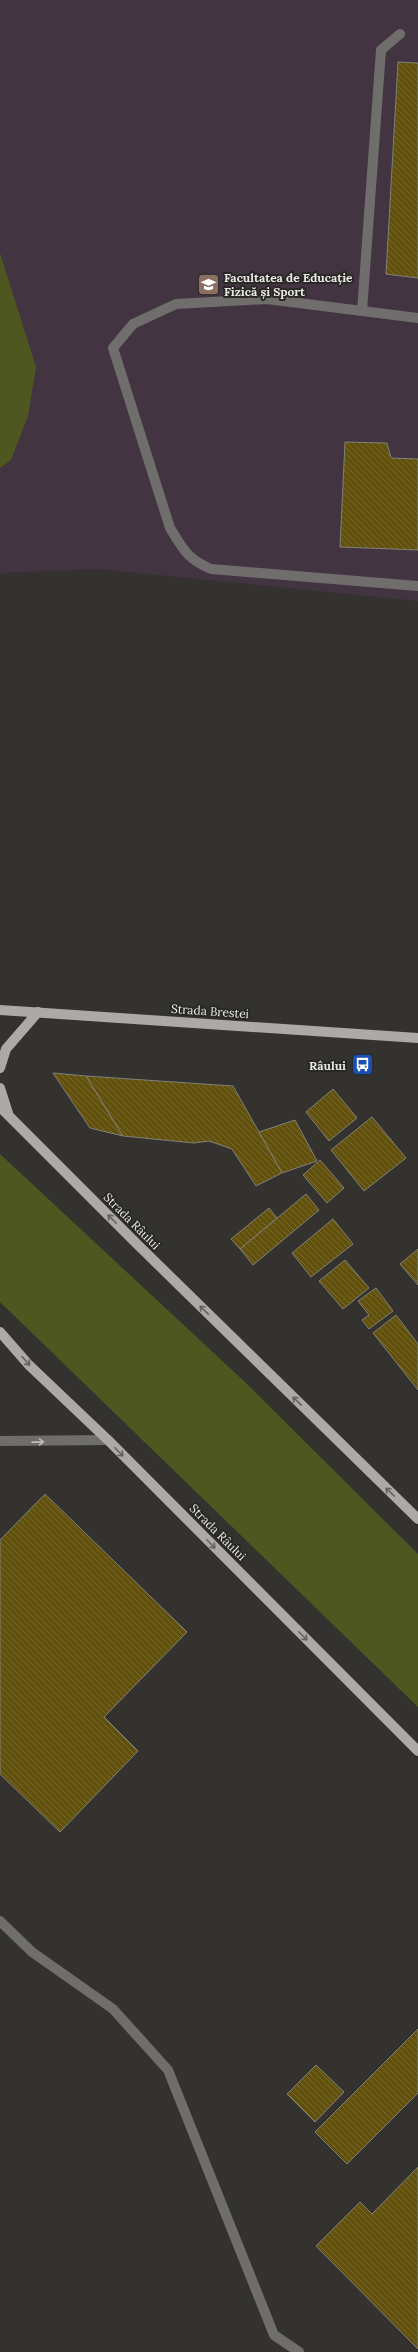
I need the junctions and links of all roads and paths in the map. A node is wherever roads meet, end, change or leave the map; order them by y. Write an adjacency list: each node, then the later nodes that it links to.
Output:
1 (400, 34): 2 (lane)
2 (362, 311): 3 (lane); 4 (lane)
3 (418, 318)
4 (418, 586)
5 (0, 1010): 6 (main road, Strada Brestei)
6 (38, 1012): 7 (main road, Strada Brestei); 8 (main road)
7 (418, 1038)
8 (0, 1068)
9 (0, 1088): 11 (main road)
10 (0, 1107): 11 (main road, Strada Râului)
11 (8, 1115): 15 (main road, Strada Râului, one-way to 11)
12 (0, 1332): 13 (main road, Strada Râului, one-way to 13)
13 (108, 1440): 14 (lane, one-way to 13); 16 (main road, Strada Râului, one-way to 16)
14 (0, 1441)
15 (418, 1519)
16 (418, 1751)
17 (0, 1921): 18 (lane)
18 (299, 2352)

